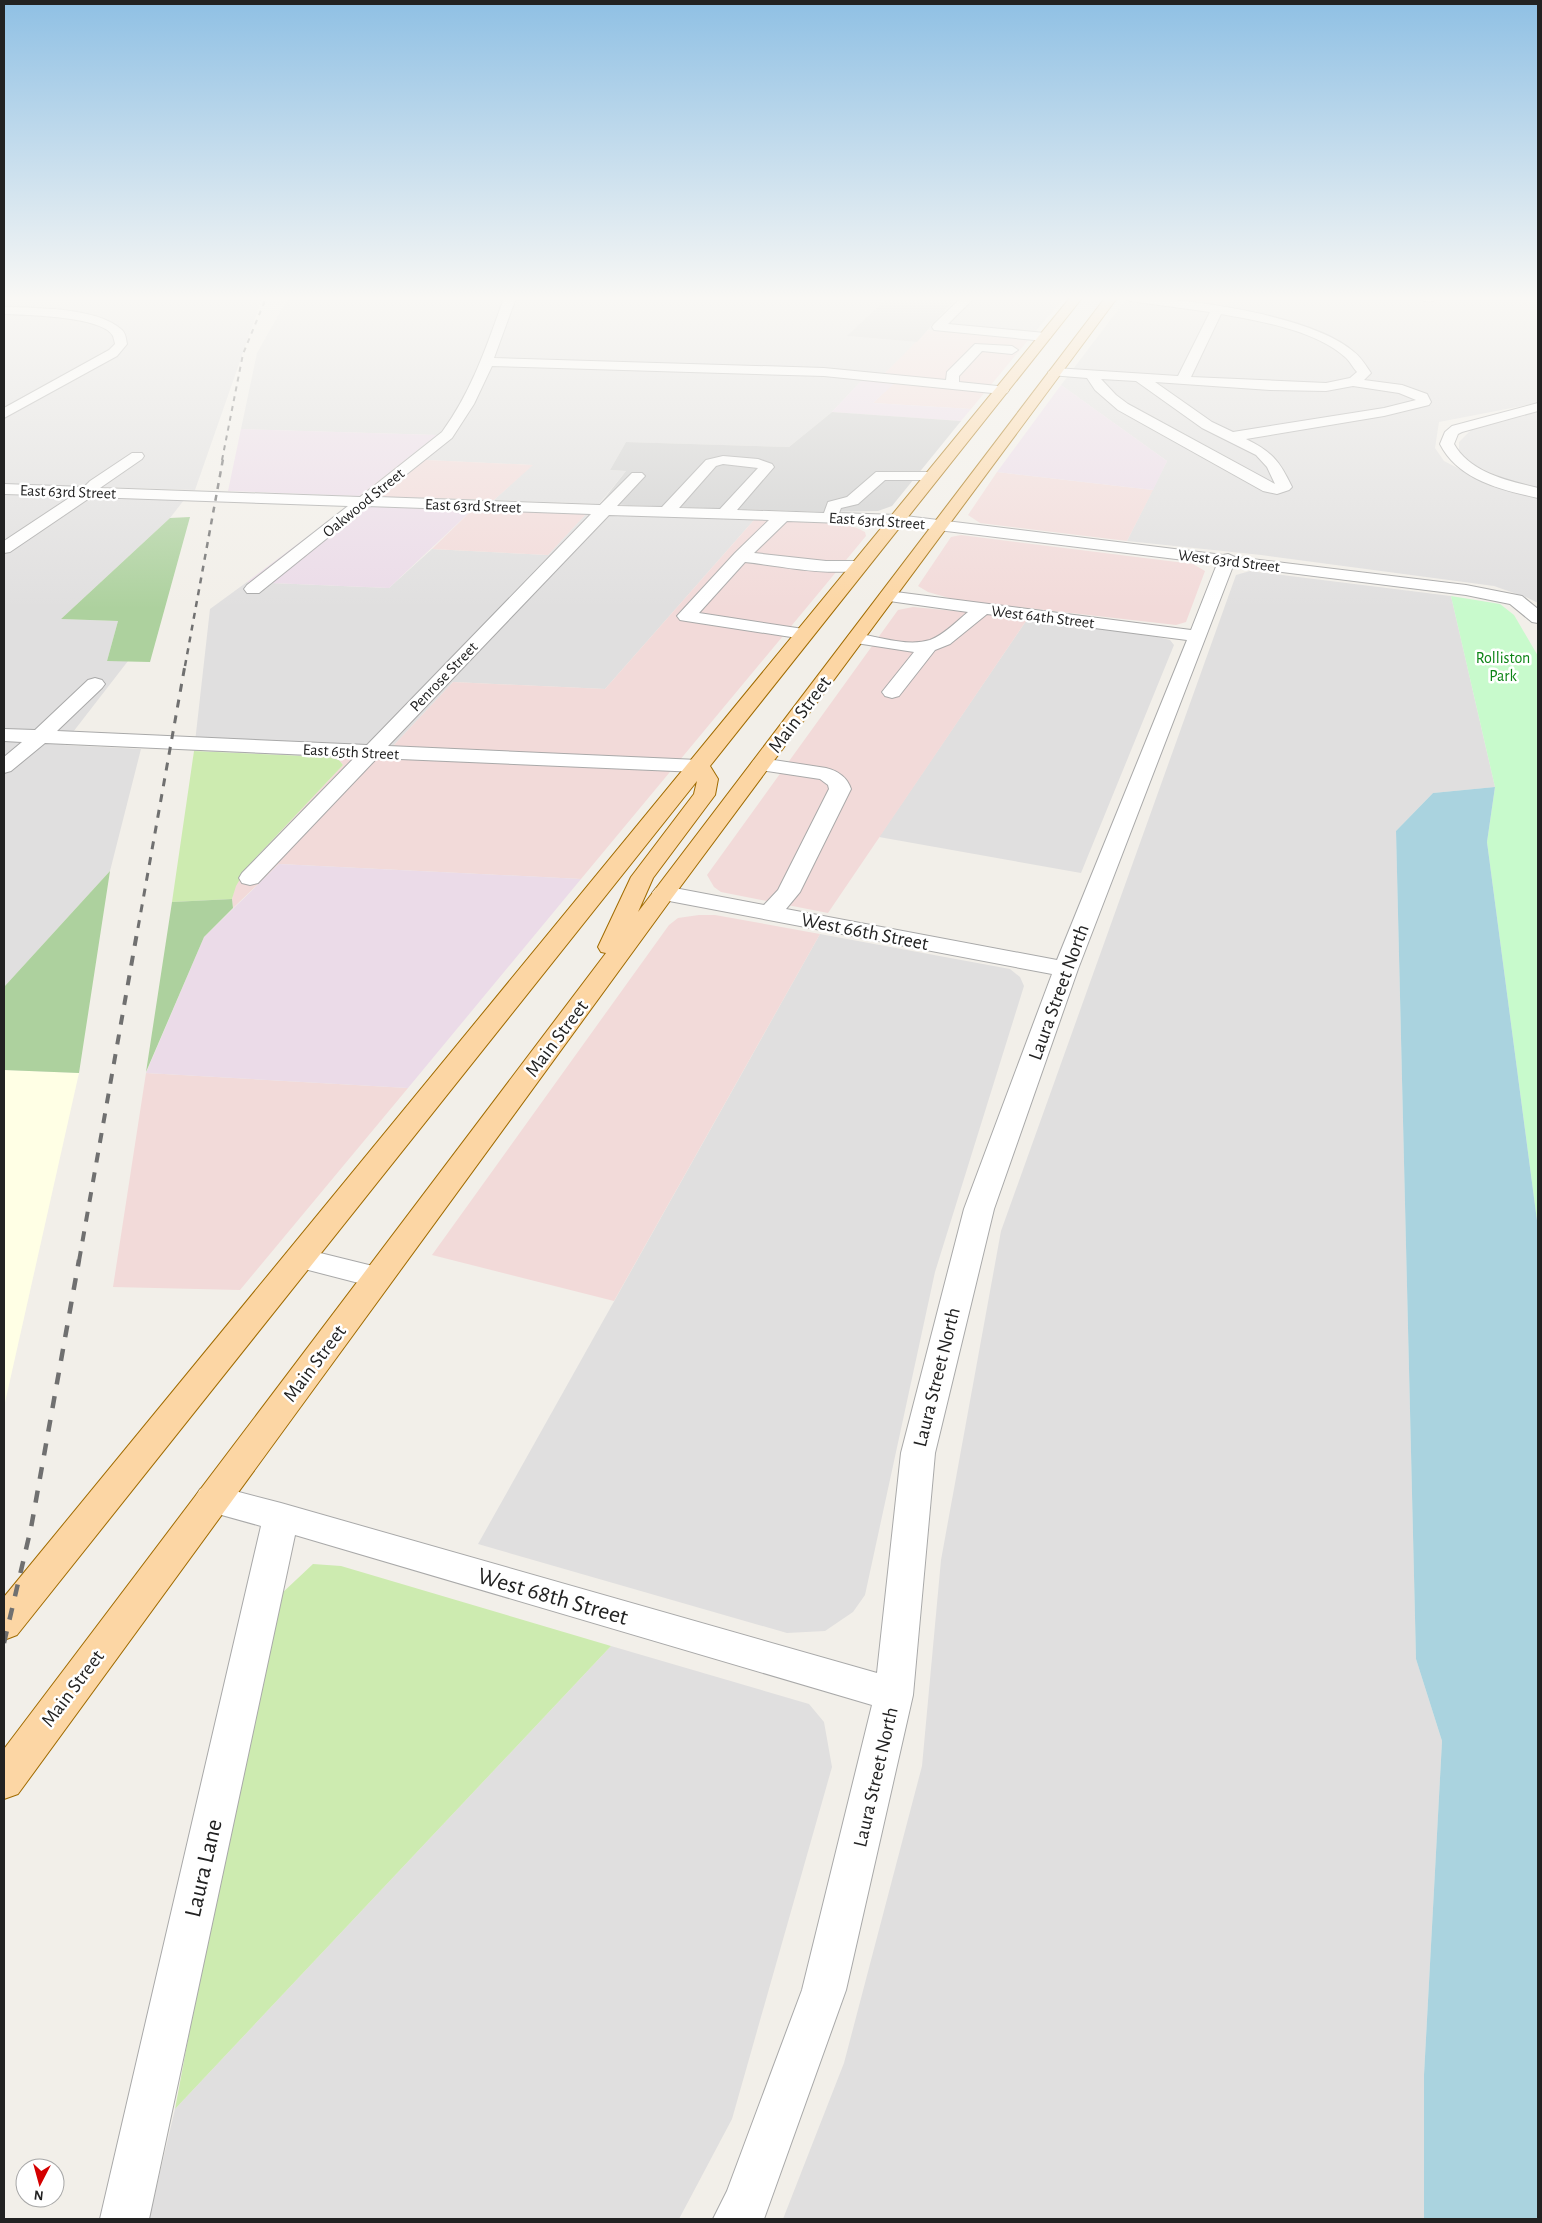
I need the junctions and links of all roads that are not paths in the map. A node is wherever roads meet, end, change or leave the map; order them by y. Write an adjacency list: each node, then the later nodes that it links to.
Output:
1 (31, 402): 11 (street)
2 (468, 402): 21 (street, Oakwood Street)
3 (992, 402): 17 (main road)
4 (1033, 402): 28 (main road, Main Street)
5 (1118, 402): 14 (street)
6 (1174, 402): 14 (street)
7 (1424, 402): 13 (street)
8 (1538, 407): 20 (street)
9 (37, 412): 12 (street)
10 (1306, 412): 13 (street)
11 (4, 414)
12 (4, 420)
13 (1322, 422): 14 (street)
14 (1231, 437)
15 (137, 456): 19 (street)
16 (637, 476): 22 (street, Penrose Street)
17 (931, 477): 26 (street); 27 (main road)
18 (4, 489): 19 (street, East 63rd Street)
19 (88, 492): 21 (street, East 63rd Street); 29 (street)
20 (1538, 493)
21 (366, 501): 22 (street, East 63rd Street); 33 (street, Oakwood Street)
22 (603, 510): 23 (street, East 63rd Street); 45 (street, Penrose Street)
23 (666, 512): 24 (street, East 63rd Street); 24 (street)
24 (724, 514): 25 (street, East 63rd Street)
25 (783, 516): 26 (street, East 63rd Street); 30 (street)
26 (830, 517): 27 (street, East 63rd Street)
27 (896, 520): 28 (street, East 63rd Street); 32 (main road)
28 (942, 525): 31 (street, West 63rd Street); 34 (main road, Main Street)
29 (4, 548)
30 (741, 558): 32 (street); 37 (street)
31 (1228, 559): 36 (street, West 63rd Street); 38 (street, Laura Street North)
32 (860, 565): 37 (main road)
33 (254, 589)
34 (888, 596): 35 (street, West 64th Street); 39 (main road, Main Street)
35 (983, 608): 38 (street, West 64th Street); 40 (street)
36 (1538, 618)
37 (804, 634): 47 (main road)
38 (1197, 636): 52 (street, Laura Street North)
39 (856, 638): 40 (street); 46 (main road, Main Street)
40 (928, 646): 42 (street)
41 (95, 684): 44 (street)
42 (892, 692)
43 (4, 735): 44 (street, East 65th Street)
44 (40, 737): 45 (street, East 65th Street); 48 (street)
45 (370, 751): 47 (street, East 65th Street); 49 (street, Penrose Street)
46 (761, 764): 50 (main road, Main Street); 51 (street)
47 (698, 766): 53 (main road); 54 (main road)
48 (4, 767)
49 (250, 878)
50 (664, 893): 51 (street, West 66th Street); 53 (main road, Main Street)
51 (770, 913): 52 (street, West 66th Street)
52 (1066, 969): 59 (street, Laura Street North)
53 (589, 994): 55 (main road, Main Street)
54 (300, 1258): 55 (street); 58 (main road)
55 (378, 1277): 56 (main road, Main Street)
56 (212, 1499): 57 (street, West 68th Street); 60 (main road, Main Street)
57 (281, 1517): 59 (street, West 68th Street); 61 (street, Laura Lane)
58 (4, 1624)
59 (894, 1695): 62 (street, Laura Street North)
60 (4, 1781)
61 (124, 2219)
62 (738, 2219)

